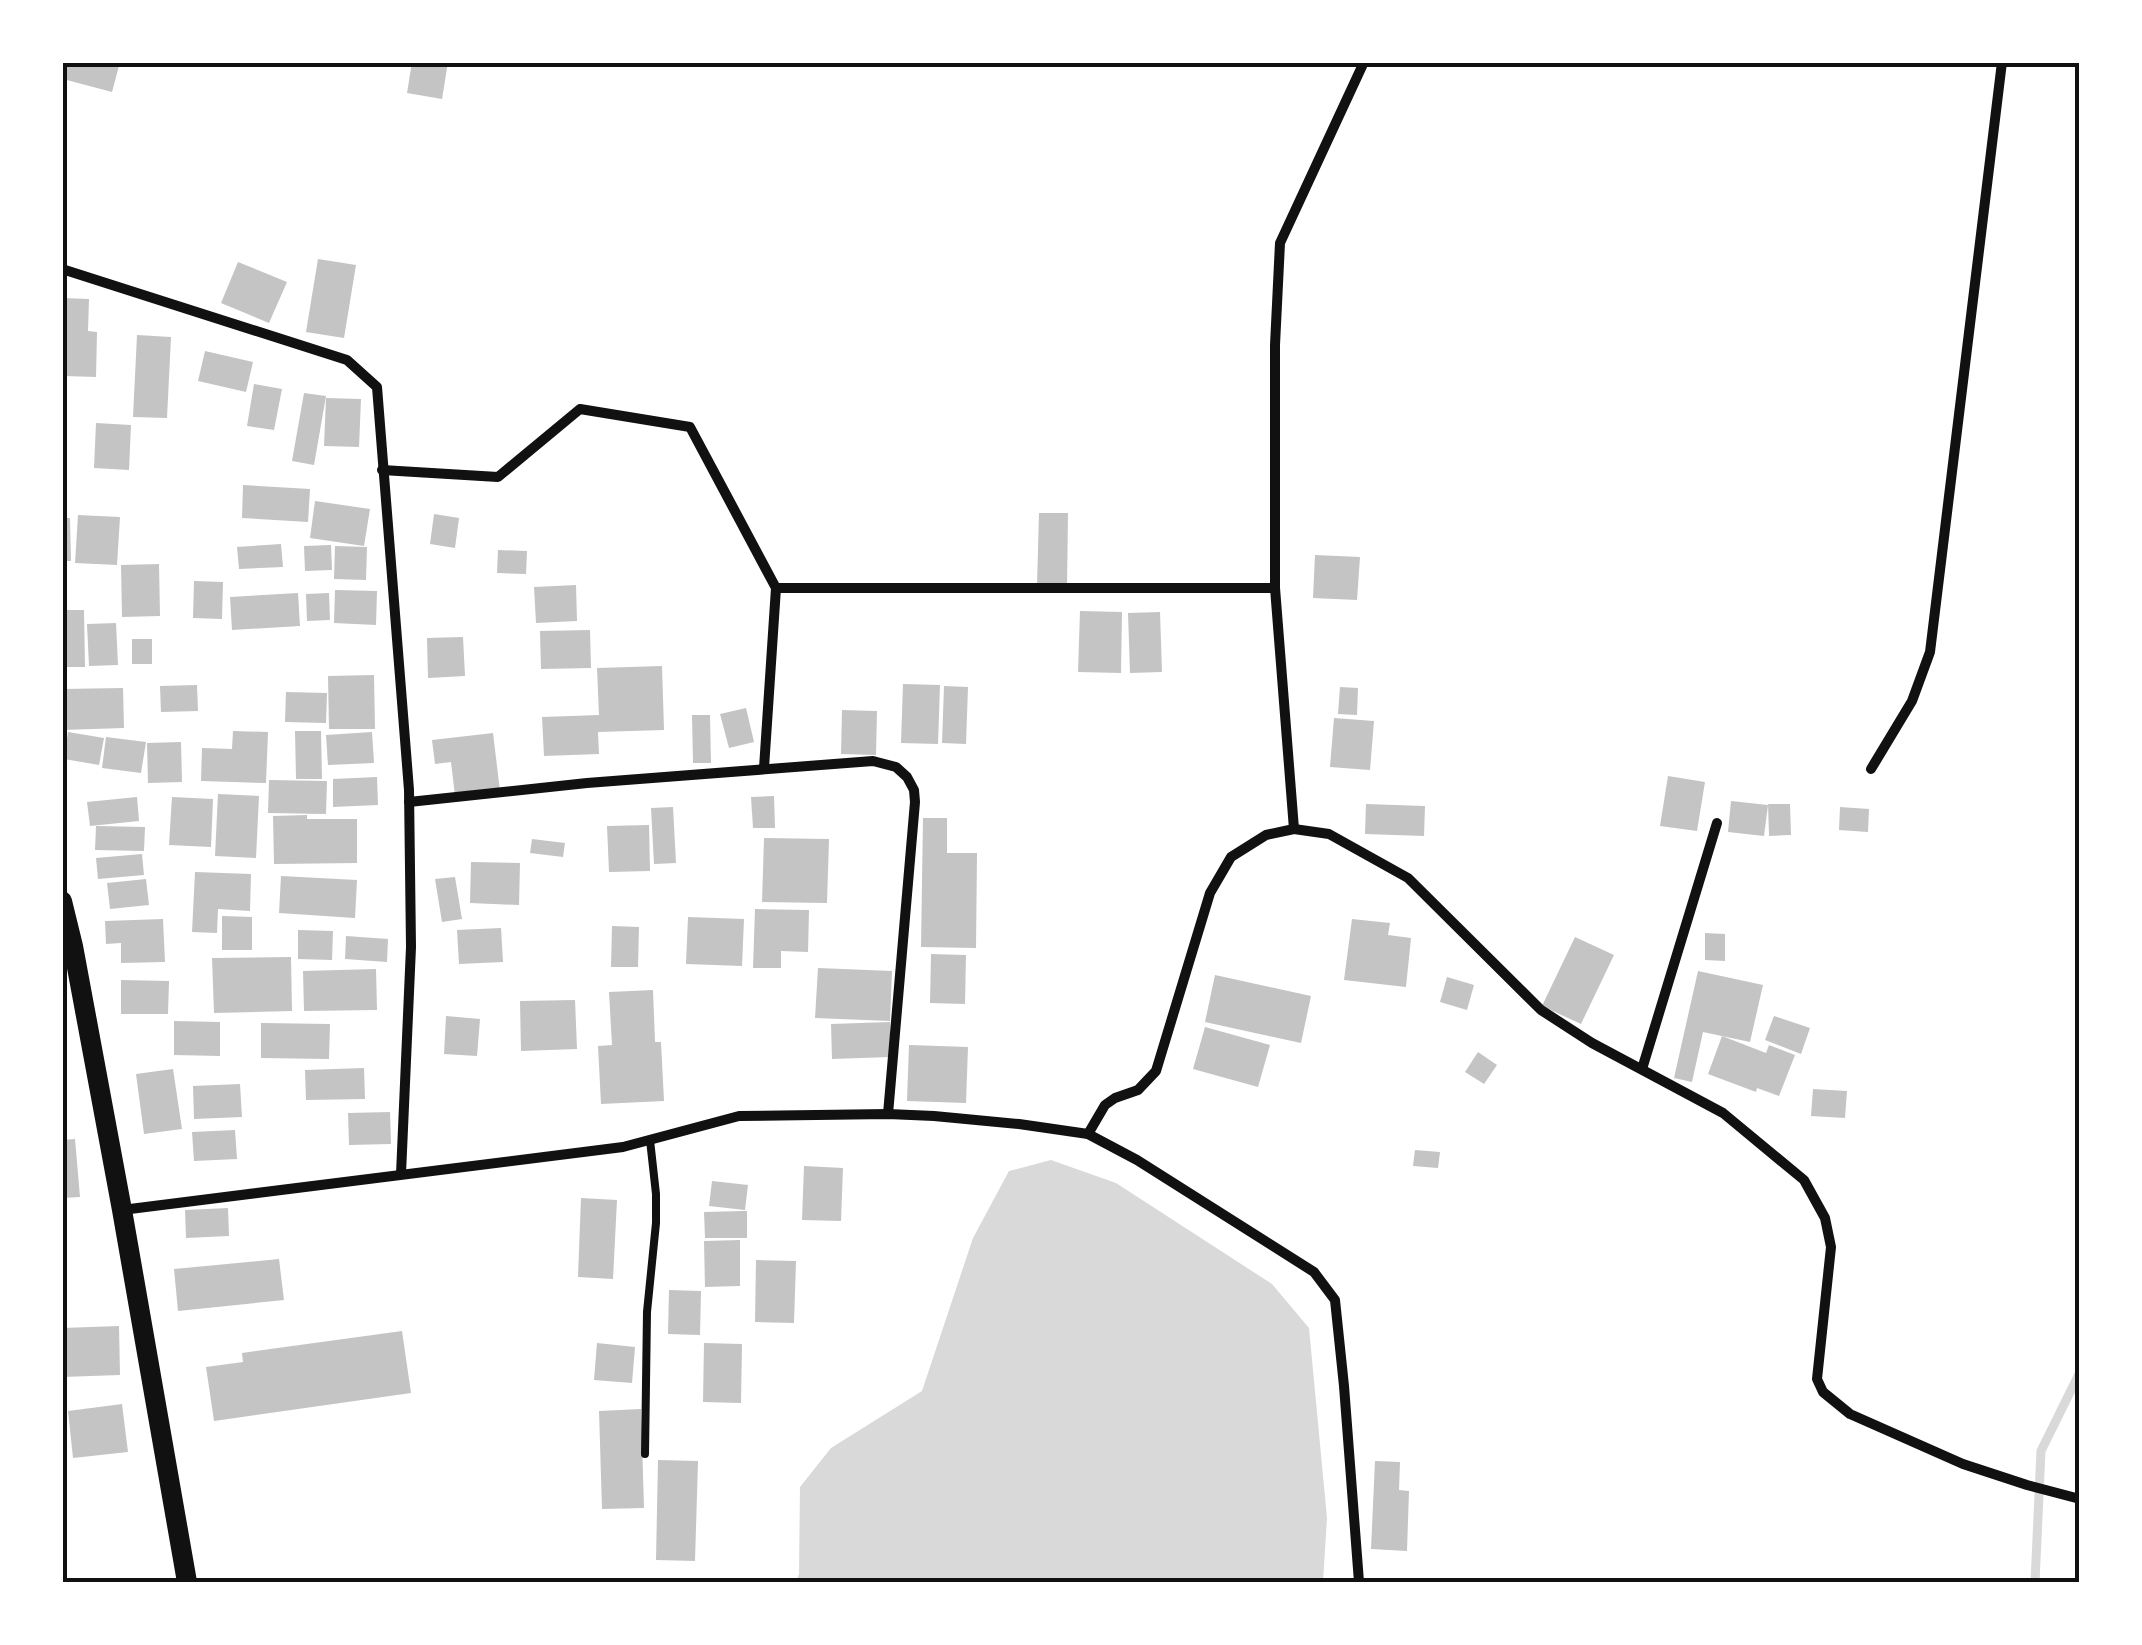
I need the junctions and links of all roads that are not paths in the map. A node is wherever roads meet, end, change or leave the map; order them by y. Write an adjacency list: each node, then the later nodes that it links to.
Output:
1 (1364, 62): 6 (street)
2 (2002, 62): 8 (street)
3 (62, 269): 4 (street)
4 (382, 470): 5 (street); 9 (street)
5 (776, 588): 6 (street); 7 (street)
6 (1275, 588): 11 (street)
7 (764, 768): 9 (street); 14 (street)
8 (1871, 769)
9 (409, 802): 17 (street)
10 (1717, 823): 13 (street)
11 (1294, 829): 13 (street); 15 (street)
12 (62, 901): 18 (main road)
13 (1642, 1069): 20 (street)
14 (888, 1114): 15 (street); 16 (street)
15 (1088, 1134): 22 (street)
16 (650, 1140): 17 (street); 19 (lane)
17 (401, 1174): 18 (street)
18 (122, 1210): 21 (main road)
19 (645, 1454)
20 (2080, 1499)
21 (187, 1582)
22 (1359, 1582)

